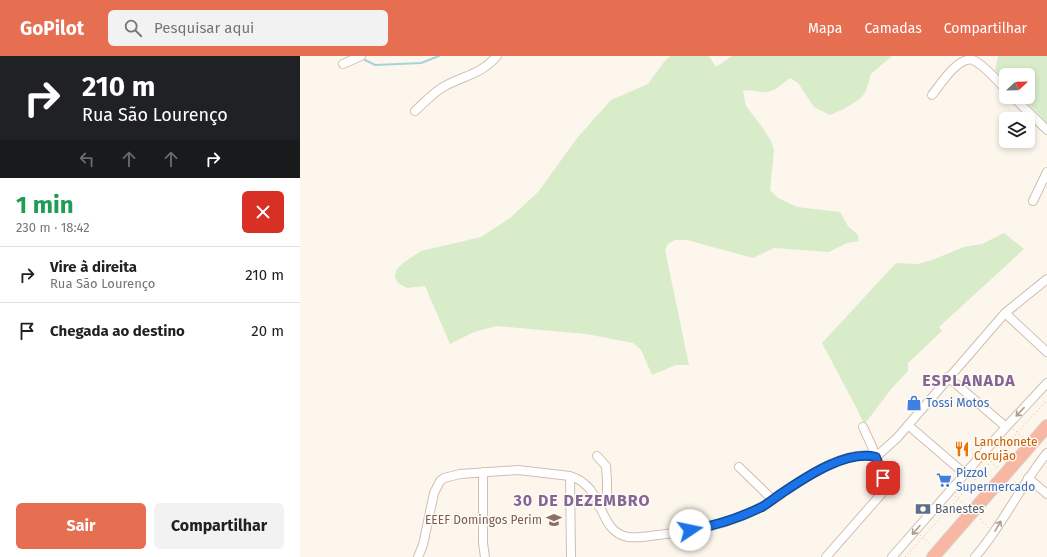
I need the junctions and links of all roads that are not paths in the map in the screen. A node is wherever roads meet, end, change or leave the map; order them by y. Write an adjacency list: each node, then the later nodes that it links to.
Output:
1 (361, 56): 3 (street)
2 (497, 56): 7 (street)
3 (343, 64)
4 (999, 83): 5 (street)
5 (932, 95)
6 (1020, 104): 8 (street)
7 (415, 111)
8 (1047, 130)
9 (1047, 172): 10 (street)
10 (1033, 201)
11 (1047, 279): 12 (street)
12 (1005, 313): 13 (street); 14 (street)
13 (1047, 352)
14 (948, 377): 16 (street); 19 (street)
15 (1047, 383): 19 (street, one-way to 19)
16 (908, 425): 22 (street); 25 (street)
17 (1047, 426): 31 (highway)
18 (863, 427): 22 (street)
19 (1006, 427): 25 (street)
20 (1047, 453): 27 (street)
21 (597, 456): 30 (street)
22 (876, 457): 29 (street); 35 (street)
23 (739, 468): 29 (street)
24 (482, 472): 26 (street); 32 (street); 33 (street)
25 (965, 474): 36 (street, one-way to 36)
26 (570, 476): 30 (street); 34 (street)
27 (1028, 478): 28 (street); 37 (street, one-way to 27)
28 (1047, 494)
29 (773, 500): 30 (street)
30 (599, 507)
31 (936, 554)
32 (418, 557)
33 (485, 557)
34 (571, 557)
35 (826, 557)
36 (892, 557)
37 (975, 557)

